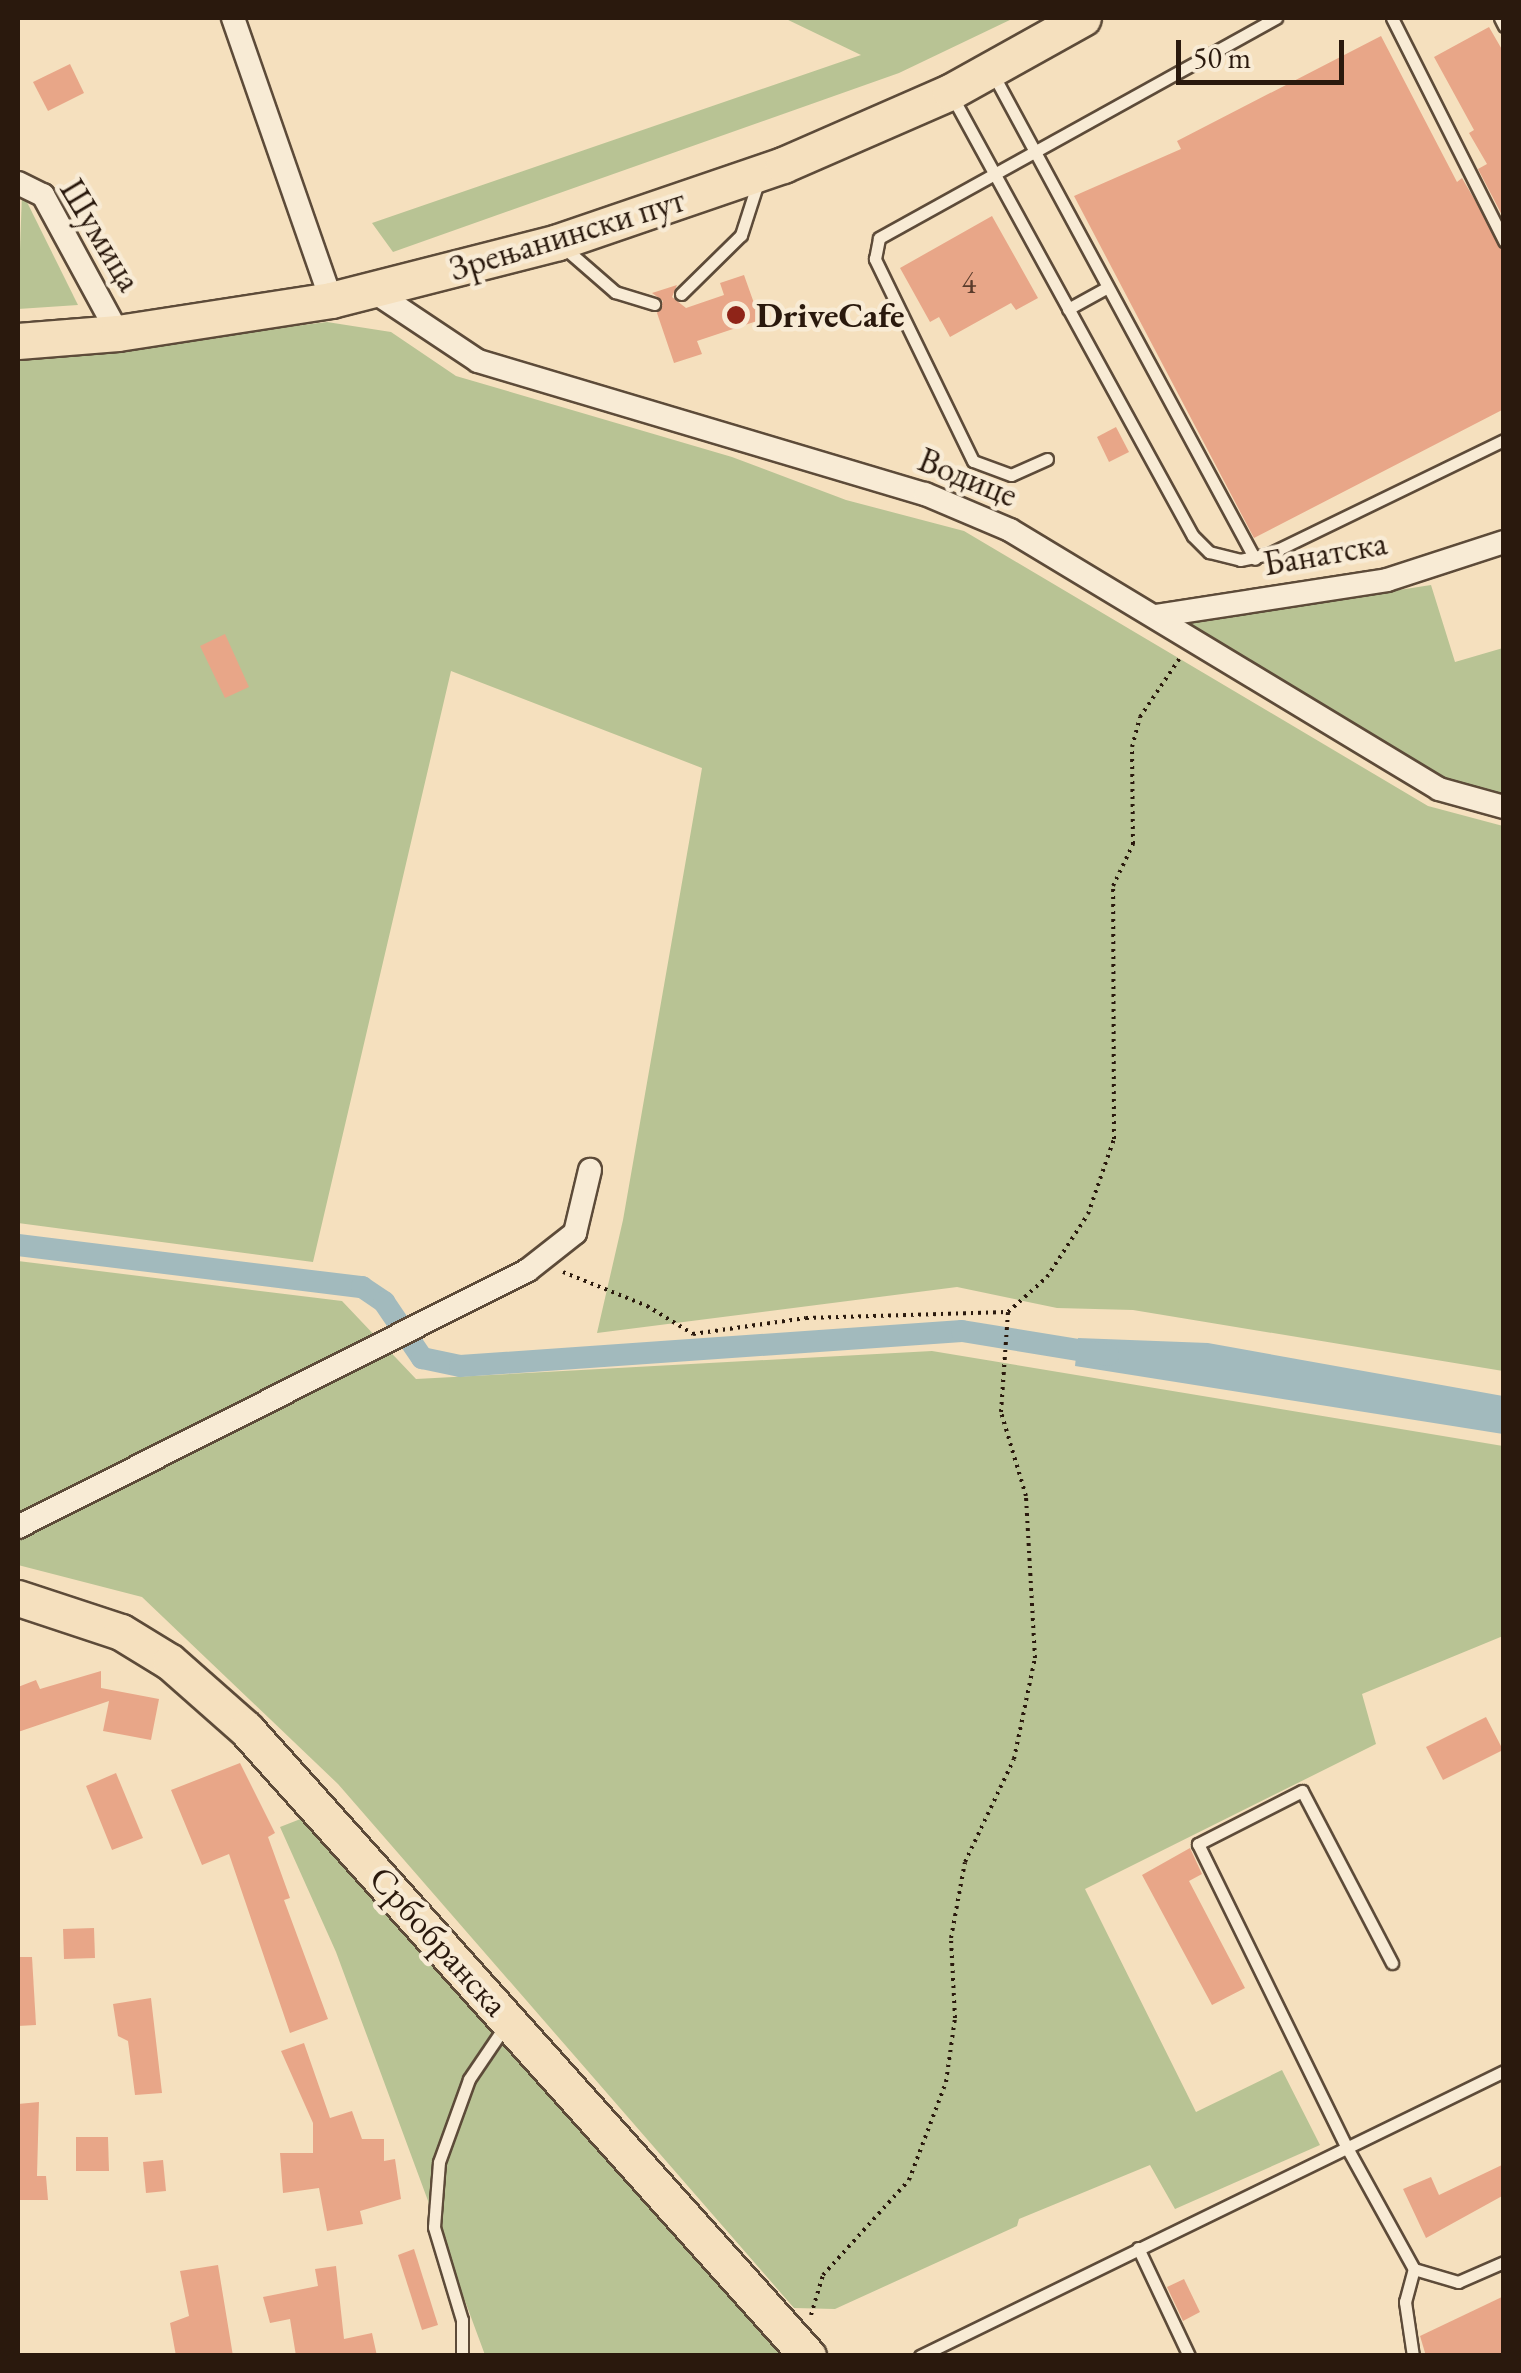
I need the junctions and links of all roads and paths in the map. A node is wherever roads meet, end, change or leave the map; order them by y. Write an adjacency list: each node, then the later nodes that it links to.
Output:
1 (233, 18): 18 (street)
2 (1083, 18): 7 (main road, Зрењанински пут)
3 (1276, 18): 9 (lane)
4 (1392, 18): 13 (lane)
5 (1500, 18): 6 (lane)
6 (1504, 26)
7 (990, 70): 8 (main road, Зрењанински пут); 9 (lane)
8 (950, 92): 10 (lane); 11 (main road, Зрењанински пут)
9 (1034, 151): 10 (lane); 15 (lane)
10 (994, 173): 20 (lane); 24 (lane)
11 (757, 175): 14 (main road, Зрењанински пут); 17 (lane)
12 (18, 183): 21 (street, Шумица)
13 (1504, 240)
14 (558, 242): 16 (main road, Зрењанински пут); 19 (lane)
15 (1106, 288): 20 (lane); 26 (lane)
16 (374, 291): 18 (main road, Зрењанински пут); 27 (street, Водице)
17 (681, 294)
18 (331, 300): 21 (main road, Зрењанински пут)
19 (654, 304)
20 (1068, 309): 26 (lane)
21 (118, 333): 22 (main road, Зрењанински пут)
22 (18, 341)
23 (1504, 440): 26 (lane)
24 (1047, 459)
25 (1504, 542): 27 (street, Банатска)
26 (1255, 559)
27 (1154, 616): 28 (street, Водице)
28 (1194, 640): 29 (street, Водице); 32 (path)
29 (1504, 808)
30 (590, 1170): 31 (street)
31 (528, 1270): 32 (path); 33 (street)
32 (1008, 1312): 42 (path)
33 (18, 1527)
34 (18, 1598): 36 (main road, Србобранска)
35 (1392, 1963): 38 (lane)
36 (509, 2020): 42 (main road, Србобранска); 43 (lane)
37 (1504, 2070): 38 (lane)
38 (1346, 2146): 39 (lane); 41 (lane)
39 (1138, 2248): 44 (lane); 45 (lane)
40 (1504, 2262): 41 (lane)
41 (1414, 2268): 46 (lane)
42 (804, 2352)
43 (462, 2356)
44 (920, 2356)
45 (1190, 2356)
46 (1412, 2356)

